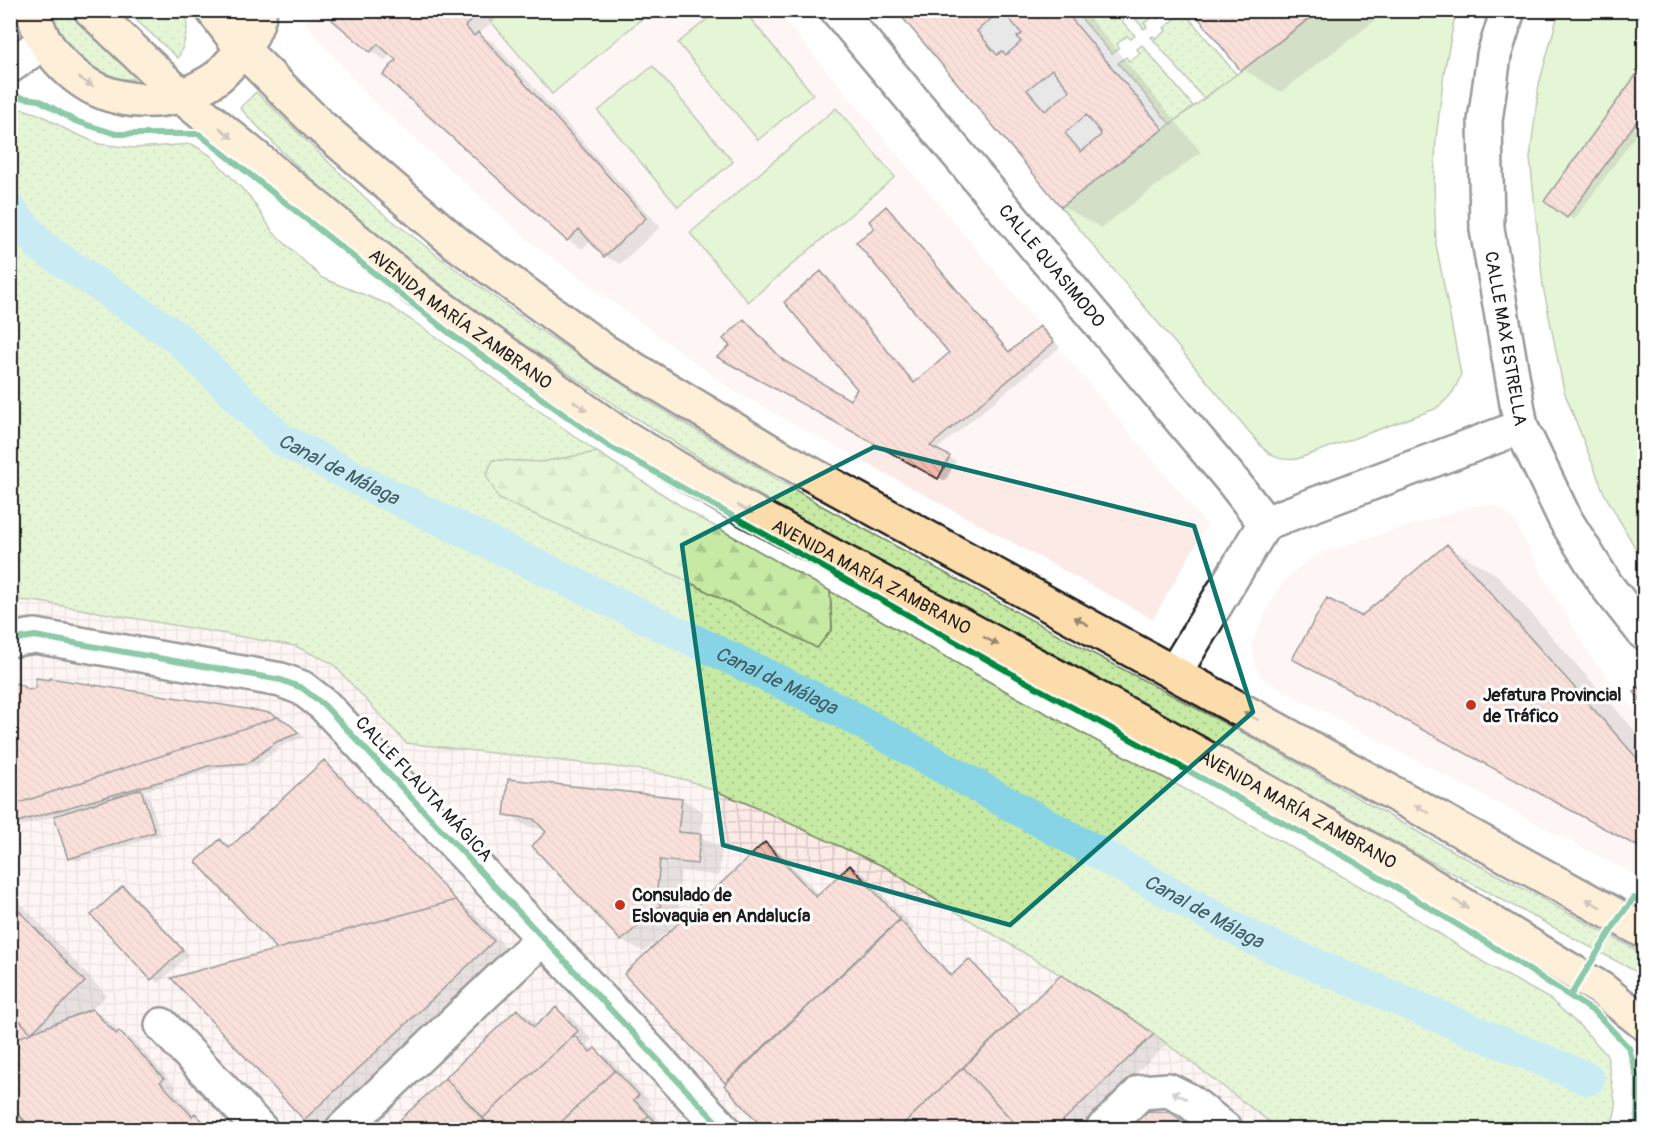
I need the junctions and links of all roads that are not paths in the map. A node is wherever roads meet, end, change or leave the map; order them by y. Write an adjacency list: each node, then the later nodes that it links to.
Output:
1 (33, 10): 7 (main road)
2 (91, 10): 10 (main road, AVENIDA MARÍA ZAMBRANO)
3 (213, 10): 8 (main road)
4 (260, 10): 8 (main road)
5 (837, 10): 12 (street, CALLE QUASIMODO)
6 (1508, 10): 11 (street, CALLE MAX ESTRELLA)
7 (45, 42): 9 (street); 10 (main road, one-way to 10)
8 (243, 50): 10 (main road); 15 (main road, one-way to 8)
9 (10, 66)
10 (181, 96): 18 (main road, AVENIDA MARÍA ZAMBRANO, one-way to 18)
11 (1521, 427): 12 (street); 13 (street, CALLE MAX ESTRELLA)
12 (1265, 523): 15 (street)
13 (1644, 633)
14 (10, 640): 17 (street, CALLE FLAUTA MÁGICA)
15 (1175, 672): 16 (main road, one-way to 15)
16 (1644, 931)
17 (543, 938): 21 (street); 22 (street, CALLE FLAUTA MÁGICA)
18 (1644, 1023)
19 (162, 1025): 20 (street)
20 (261, 1130)
21 (342, 1130)
22 (724, 1130)
23 (1101, 1130): 24 (street, one-way to 23)
24 (1226, 1130)

